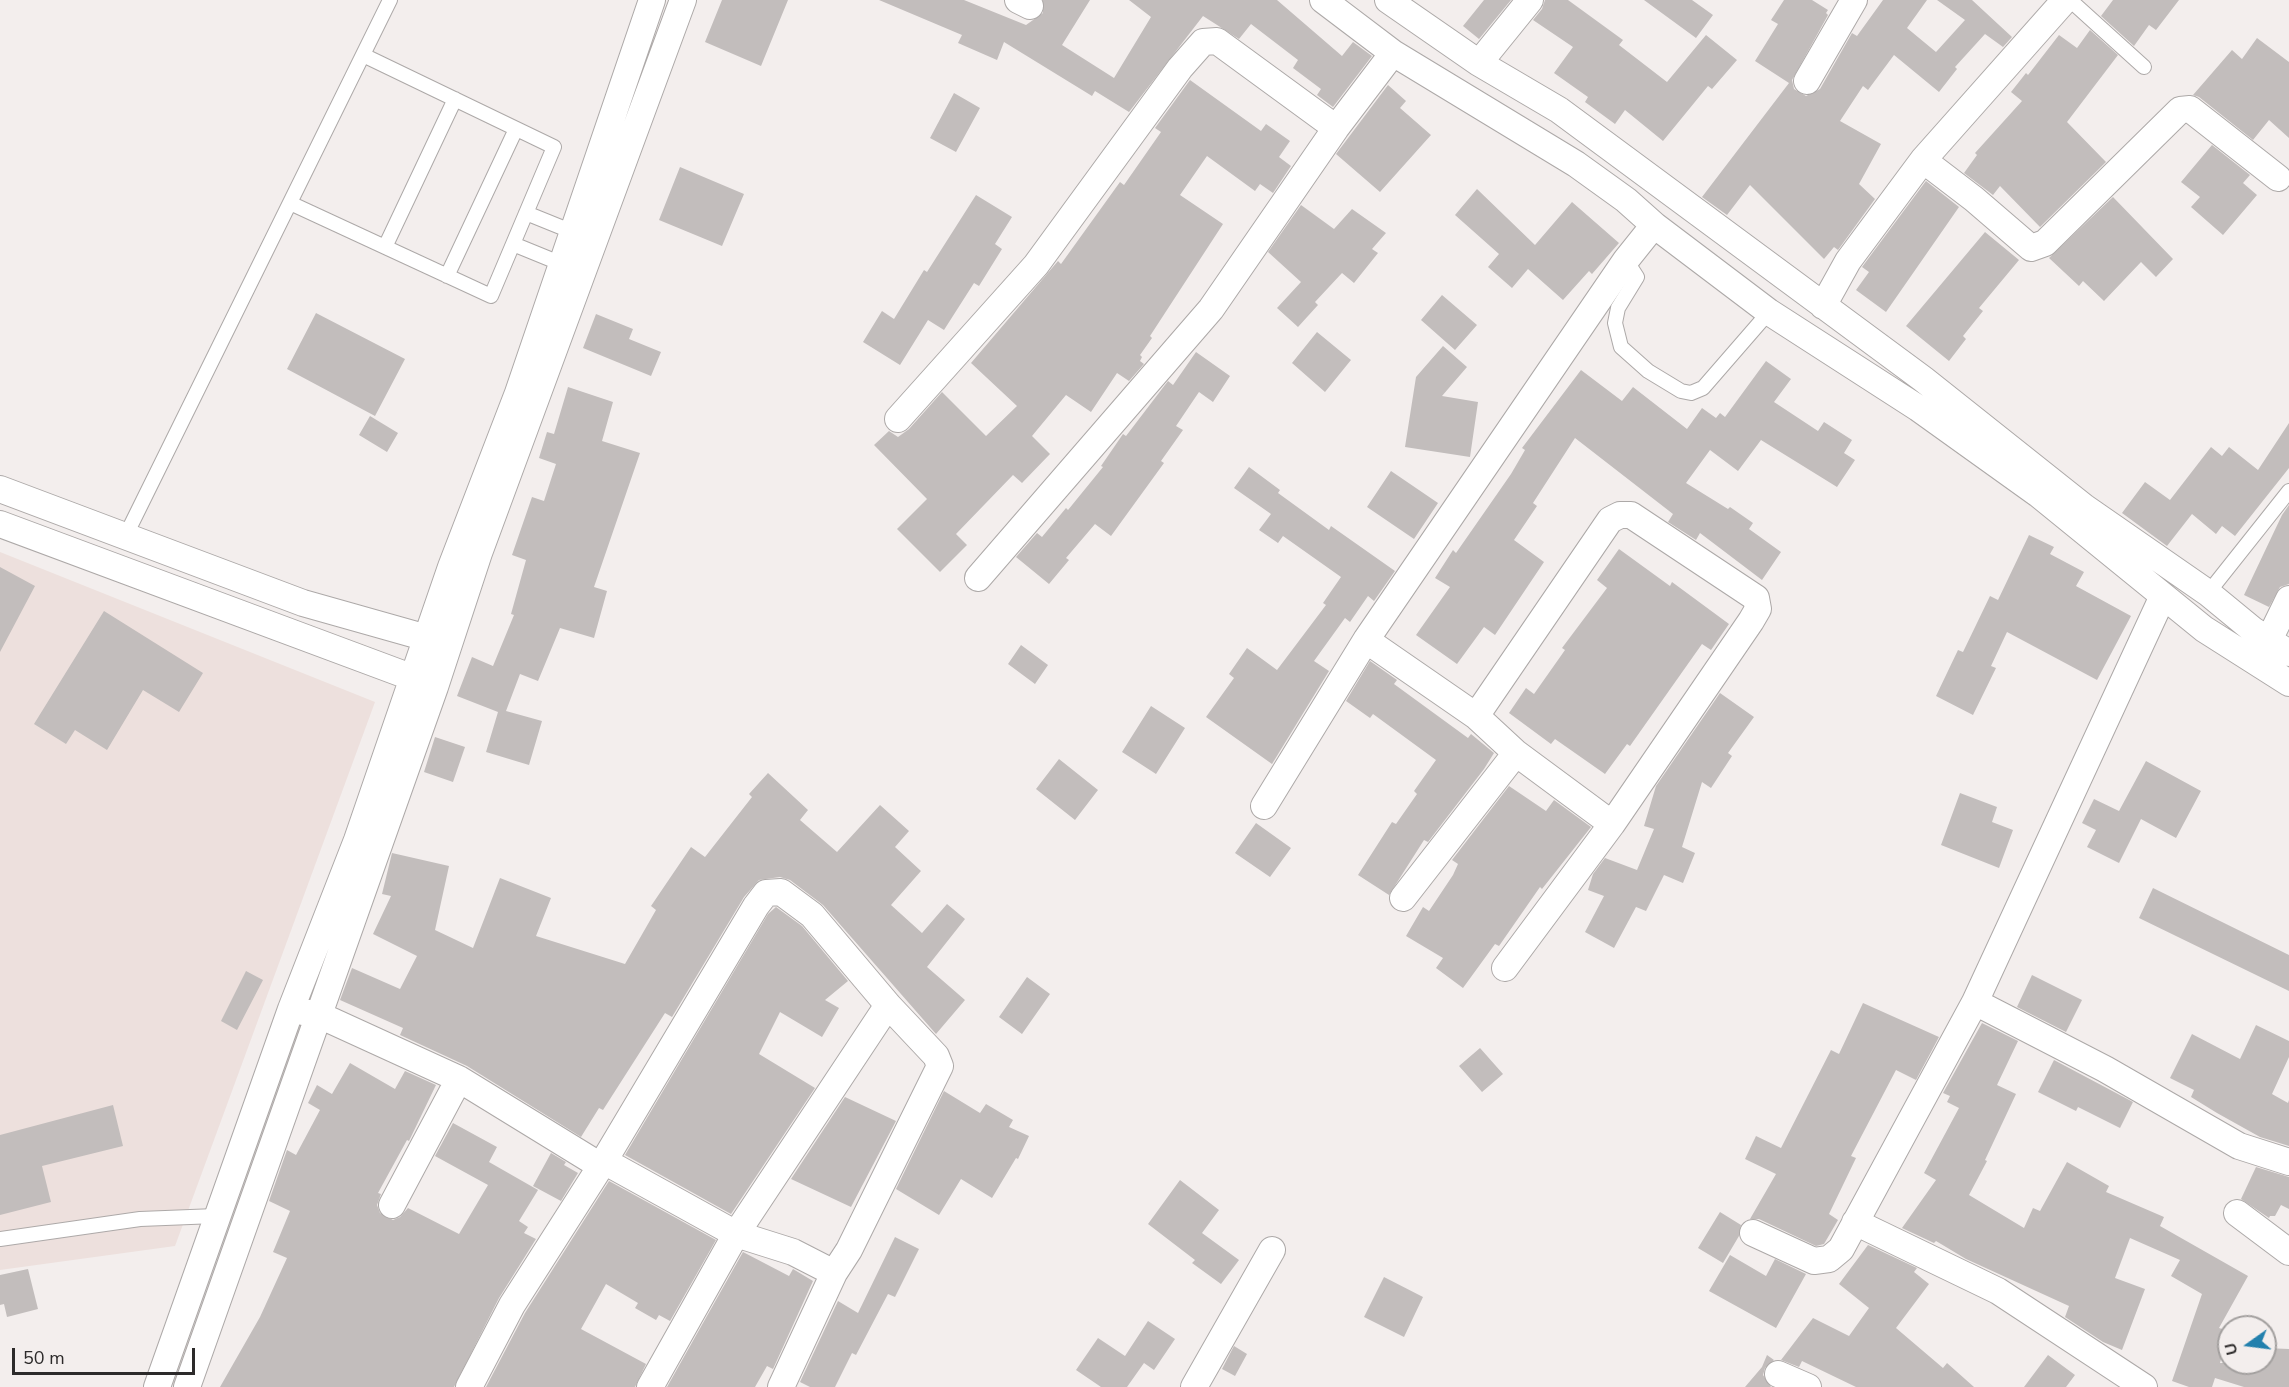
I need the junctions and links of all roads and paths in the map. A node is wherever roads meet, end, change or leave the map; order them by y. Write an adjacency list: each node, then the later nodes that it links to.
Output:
1 (390, 0): 11 (lane)
2 (652, 0): 25 (street)
3 (683, 0): 34 (street)
4 (1323, 0): 10 (street)
5 (1388, 0): 12 (street)
6 (1530, 0): 12 (street)
7 (1854, 0): 14 (street)
8 (2065, 0): 18 (street)
9 (2070, 0): 13 (lane)
10 (1393, 53): 16 (street); 21 (street)
11 (363, 55): 15 (lane); 22 (lane)
12 (1479, 63): 19 (street)
13 (2144, 67)
14 (1808, 81)
15 (455, 99): 17 (lane); 27 (lane)
16 (1336, 128): 33 (street); 39 (street)
17 (516, 129): 23 (lane); 30 (lane)
18 (1923, 160): 20 (street); 31 (street)
19 (1642, 173): 21 (street); 31 (street)
20 (2278, 178)
21 (1626, 200): 24 (street)
22 (290, 203): 27 (lane); 38 (lane)
23 (526, 213): 25 (lane); 26 (lane)
24 (1654, 225): 28 (street); 32 (street)
25 (573, 232): 29 (street)
26 (513, 244): 29 (lane); 30 (lane)
27 (385, 247): 30 (lane)
28 (1626, 260): 32 (lane); 46 (street)
29 (562, 264): 34 (street)
30 (447, 276)
31 (1823, 306): 41 (street)
32 (1769, 312): 42 (street)
33 (898, 419)
34 (505, 454): 45 (street); 48 (street)
35 (0, 489): 38 (street)
36 (2289, 491): 41 (lane)
37 (0, 524): 44 (street)
38 (126, 535): 40 (street)
39 (978, 578)
40 (279, 593): 44 (street); 45 (street)
41 (2208, 593): 47 (street)
42 (2163, 596): 49 (street); 56 (street)
43 (2289, 599): 47 (street)
44 (268, 622): 48 (street)
45 (427, 638): 48 (street)
46 (1366, 640): 50 (street); 52 (street)
47 (2279, 646)
48 (424, 682): 58 (street); 59 (street)
49 (2289, 683)
50 (1476, 716): 51 (street); 53 (street)
51 (1516, 753): 53 (street); 54 (street)
52 (1264, 806)
53 (1612, 824): 55 (street)
54 (1403, 898)
55 (1505, 968)
56 (1975, 1002): 61 (street); 67 (street)
57 (888, 1005): 62 (street); 69 (street); 73 (street)
58 (291, 1009): 59 (street); 65 (street)
59 (319, 1015): 60 (street); 66 (street)
60 (459, 1079): 62 (street); 63 (street)
61 (2289, 1162)
62 (602, 1163): 69 (street); 77 (street)
63 (392, 1205)
64 (2237, 1213): 72 (street)
65 (216, 1216): 66 (street); 70 (lane); 75 (street)
66 (244, 1221): 76 (street)
67 (1855, 1222): 68 (street); 82 (street)
68 (1753, 1233)
69 (736, 1234): 73 (street); 78 (street)
70 (0, 1239)
71 (1272, 1250): 80 (street)
72 (2289, 1252)
73 (834, 1273): 79 (street)
74 (1778, 1374): 81 (street)
75 (157, 1387)
76 (187, 1387)
77 (469, 1387)
78 (650, 1387)
79 (780, 1387)
80 (1194, 1387)
81 (1808, 1387)
82 (2144, 1387)

